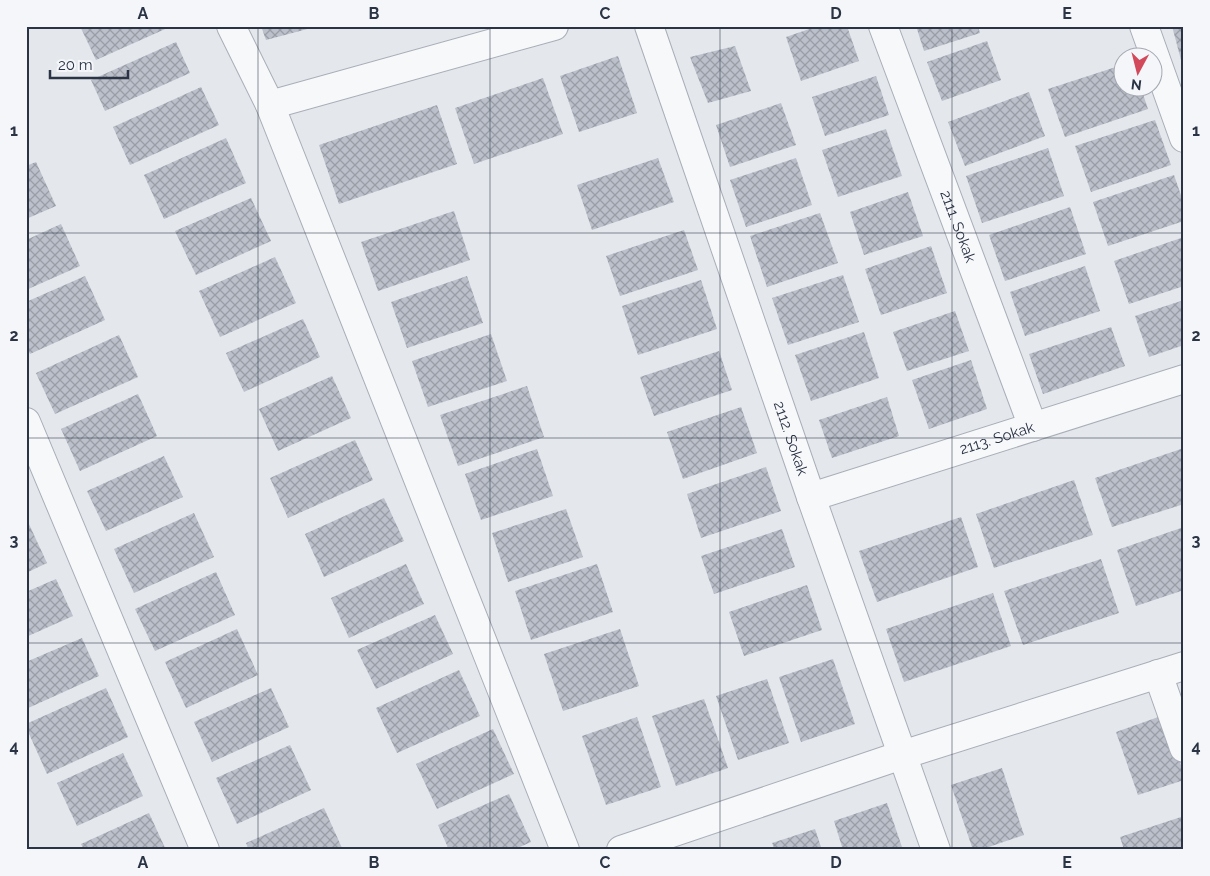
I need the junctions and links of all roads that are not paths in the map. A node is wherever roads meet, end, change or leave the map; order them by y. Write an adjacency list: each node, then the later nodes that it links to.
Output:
1 (231, 26): 6 (street)
2 (554, 26): 6 (street)
3 (649, 26): 11 (street, 2112. Sokak)
4 (884, 26): 10 (street, 2111. Sokak)
5 (1144, 26): 7 (street)
6 (270, 105): 17 (street)
7 (1184, 138)
8 (1184, 379): 10 (street, 2113. Sokak)
9 (26, 422): 16 (street)
10 (1033, 427): 11 (street, 2113. Sokak)
11 (811, 497): 15 (street, 2112. Sokak)
12 (1184, 666): 13 (street)
13 (1158, 674): 14 (street); 15 (street)
14 (1184, 748)
15 (902, 755): 18 (street); 19 (street, 2112. Sokak)
16 (205, 850)
17 (565, 850)
18 (620, 850)
19 (936, 850)

